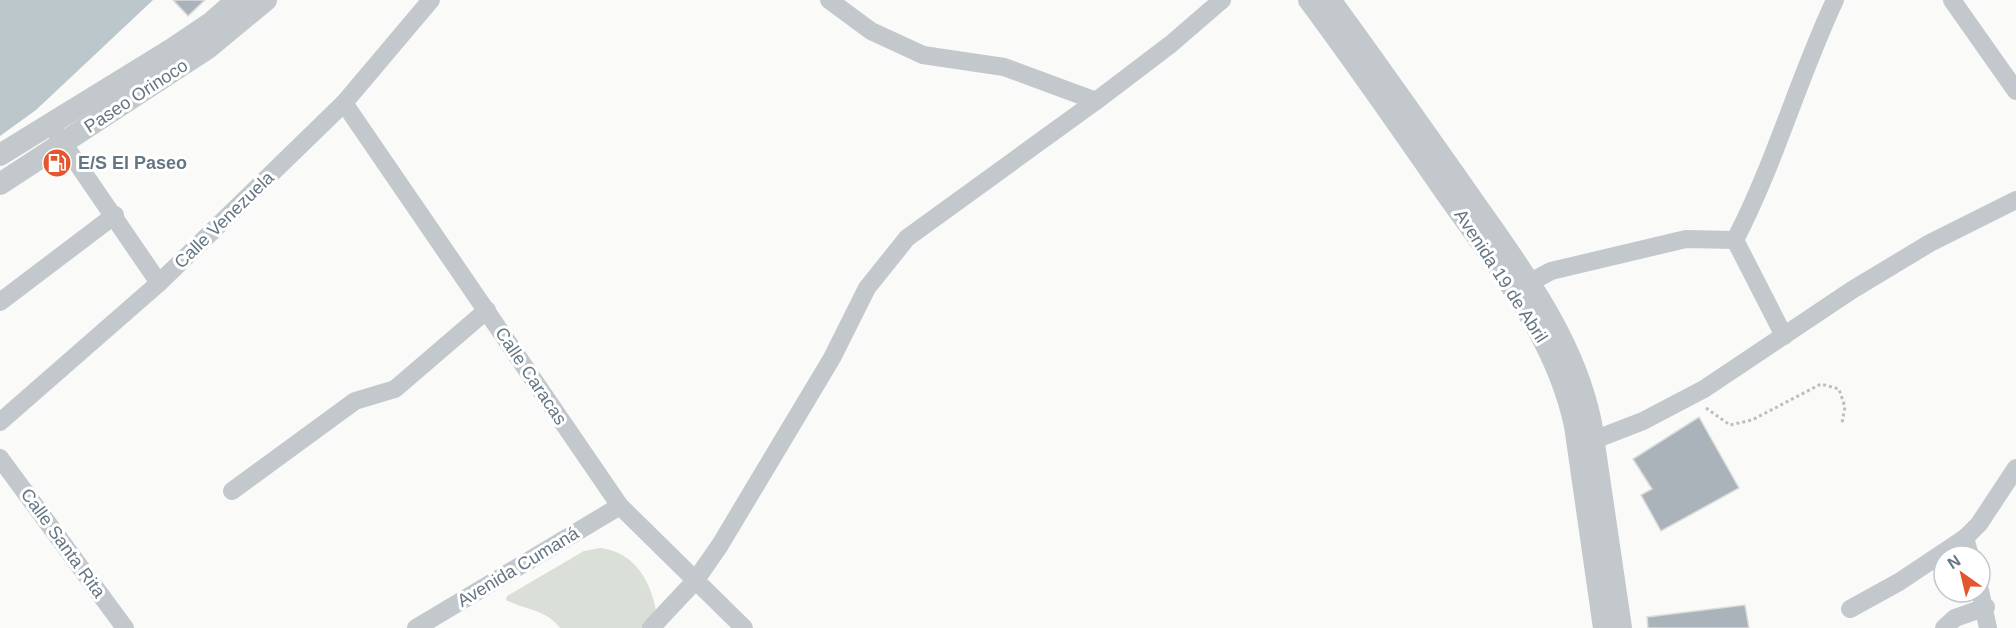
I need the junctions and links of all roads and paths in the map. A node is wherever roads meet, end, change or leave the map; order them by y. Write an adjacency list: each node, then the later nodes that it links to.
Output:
1 (237, 0): 13 (street, Paseo Orinoco)
2 (266, 0): 14 (street, Paseo Orinoco)
3 (431, 0): 12 (street, Calle Venezuela)
4 (829, 0): 11 (street)
5 (1222, 0): 11 (street)
6 (1309, 0): 43 (street, Avenida 19 de Abril)
7 (1330, 0): 21 (street, Avenida 19 de Abril)
8 (1835, 0): 19 (street)
9 (1952, 0): 10 (street)
10 (2016, 92)
11 (1096, 101): 35 (street)
12 (344, 103): 20 (street, Calle Venezuela); 23 (street, Calle Caracas)
13 (50, 124): 14 (street); 15 (street, Paseo Orinoco)
14 (64, 143): 16 (street, Paseo Orinoco); 18 (street)
15 (0, 156)
16 (0, 184)
17 (2014, 208): 24 (street)
18 (115, 215): 20 (street); 22 (street)
19 (1735, 240): 21 (street); 24 (street)
20 (159, 283): 26 (street, Calle Venezuela)
21 (1529, 283): 28 (street, Avenida 19 de Abril)
22 (0, 302)
23 (487, 310): 31 (street); 32 (street, Calle Caracas)
24 (1784, 336): 25 (street)
25 (1693, 394): 27 (path); 28 (street)
26 (0, 422)
27 (1842, 423)
28 (1594, 440): 44 (street, Avenida 19 de Abril)
29 (0, 458): 39 (street, Calle Santa Rita)
30 (2016, 468): 33 (street)
31 (232, 491)
32 (620, 506): 35 (street, Calle Caracas); 40 (street, Avenida Cumaná)
33 (1965, 538): 34 (street); 38 (street)
34 (1967, 544)
35 (695, 581): 41 (street); 42 (street, Calle Caracas)
36 (1976, 604): 45 (street)
37 (1984, 604): 46 (street)
38 (1850, 609)
39 (125, 628)
40 (416, 628)
41 (651, 628)
42 (744, 628)
43 (1604, 628)
44 (1621, 628)
45 (1944, 628)
46 (1988, 628)

